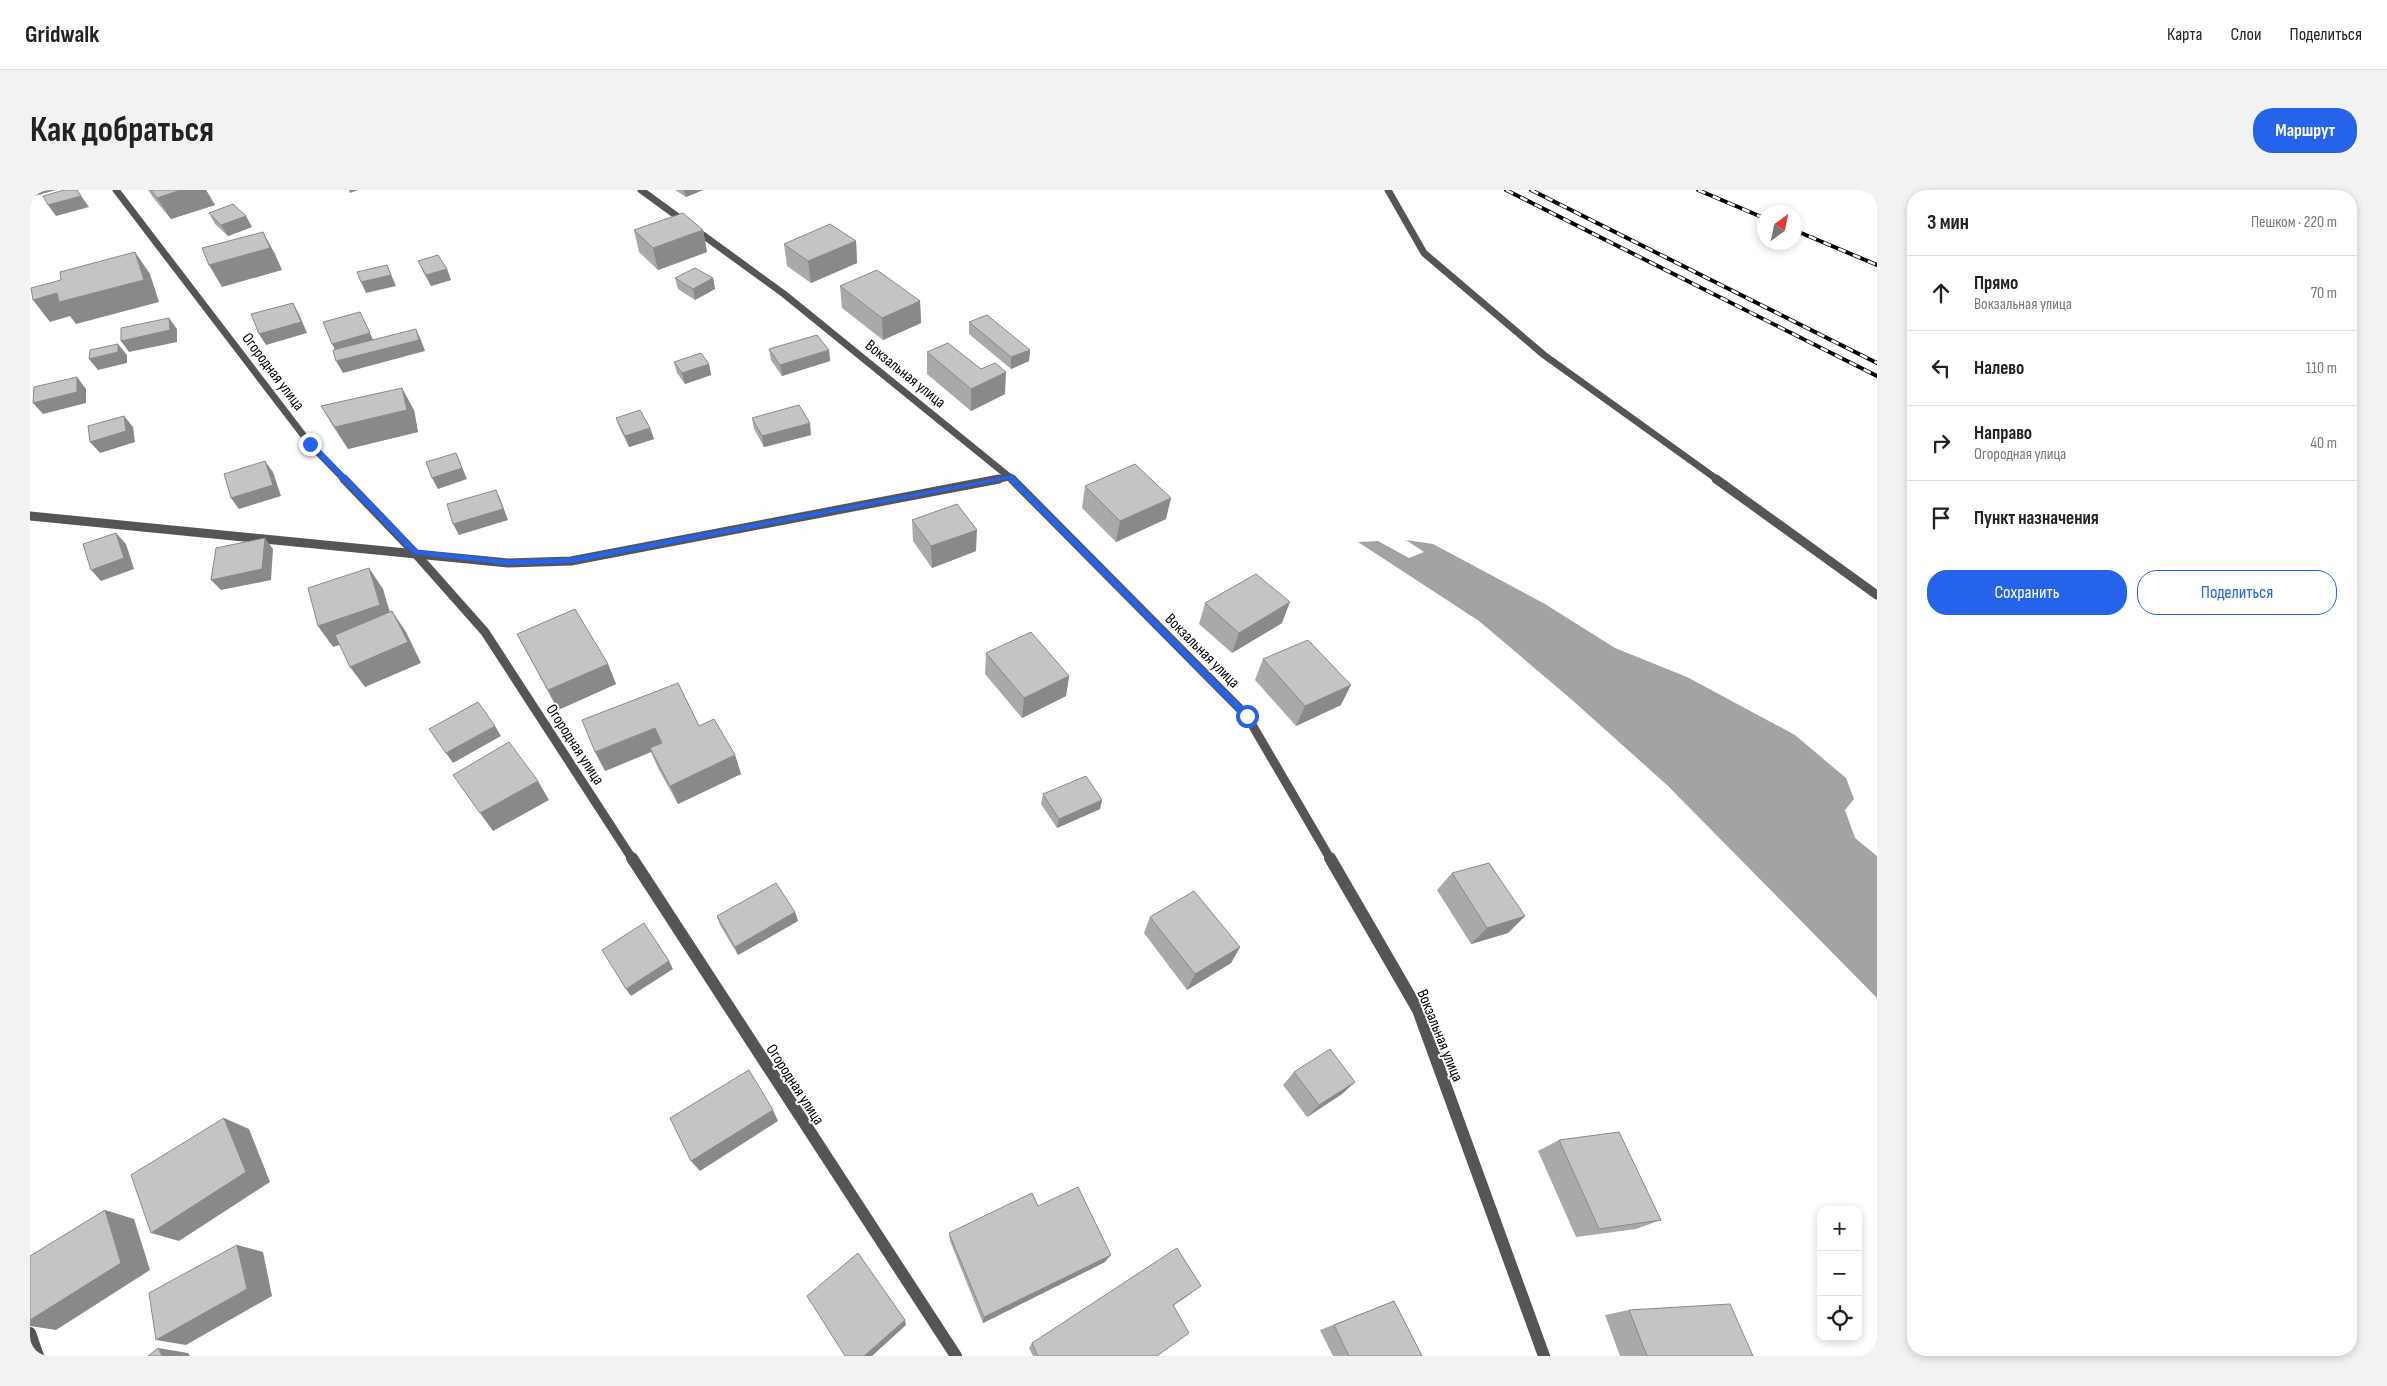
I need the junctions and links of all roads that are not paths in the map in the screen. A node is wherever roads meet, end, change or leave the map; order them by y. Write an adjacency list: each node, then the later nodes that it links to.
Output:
1 (116, 190): 6 (street, Огородная улица)
2 (641, 190): 4 (street, Вокзальная улица)
3 (1388, 190): 7 (street)
4 (1010, 477): 6 (street); 11 (street, Вокзальная улица)
5 (30, 516): 6 (street)
6 (415, 553): 10 (street, Огородная улица)
7 (1877, 595)
8 (30, 1333): 9 (street)
9 (38, 1356)
10 (956, 1356)
11 (1544, 1356)

